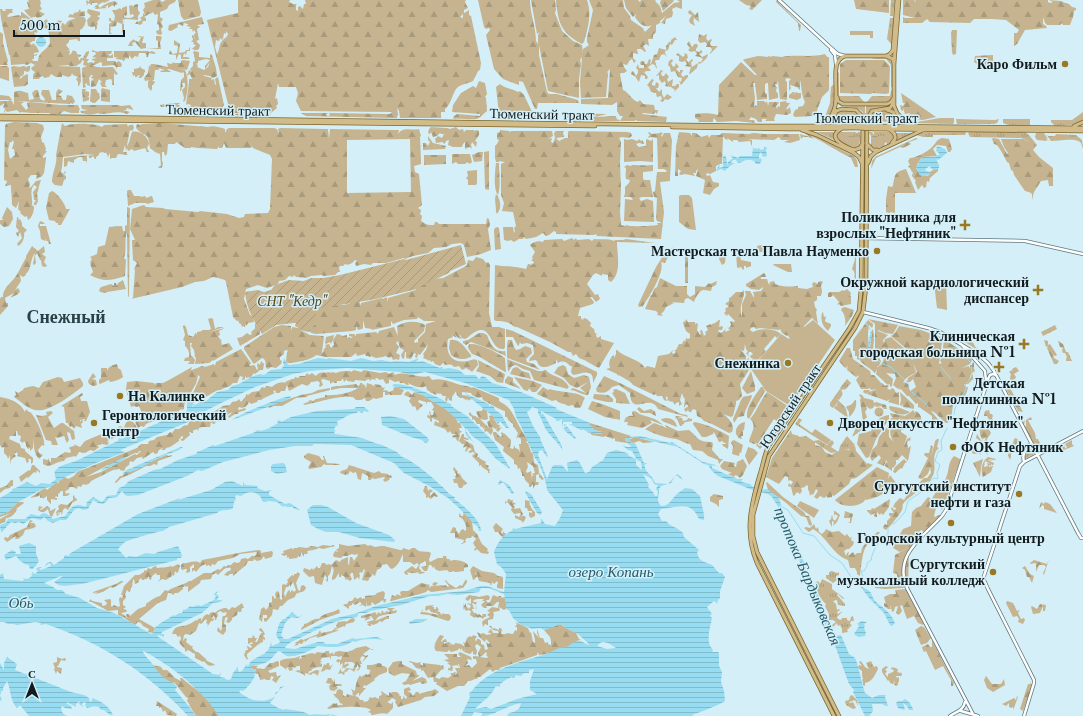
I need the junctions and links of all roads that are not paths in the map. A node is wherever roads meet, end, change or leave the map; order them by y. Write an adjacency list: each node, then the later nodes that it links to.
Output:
1 (779, 0): 3 (main road)
2 (898, 0): 5 (main road); 7 (main road)
3 (830, 48): 4 (main road); 6 (main road)
4 (845, 56): 5 (main road); 6 (main road)
5 (886, 56): 7 (main road)
6 (836, 64): 8 (main road)
7 (894, 64): 9 (main road)
8 (836, 95): 9 (main road); 10 (main road)
9 (894, 96): 11 (main road)
10 (836, 99): 12 (main road); 17 (main road)
11 (894, 102): 13 (main road); 18 (main road)
12 (845, 109): 15 (main road); 19 (main road)
13 (882, 109): 15 (main road); 20 (main road)
14 (0, 117): 17 (main road, Тюменский тракт); 23 (main road, Тюменский тракт)
15 (865, 119): 28 (main road, Югорский тракт)
16 (1083, 122): 21 (main road)
17 (810, 126): 19 (main road, Тюменский тракт)
18 (920, 126): 20 (main road, Тюменский тракт); 21 (main road, Тюменский тракт)
19 (844, 127): 20 (main road, Тюменский тракт, bridge); 23 (main road, Тюменский тракт); 28 (main road)
20 (886, 127): 24 (main road, Тюменский тракт); 28 (main road)
21 (1068, 127): 22 (main road, Тюменский тракт)
22 (1083, 128)
23 (788, 129): 29 (main road)
24 (932, 129): 25 (main road, Тюменский тракт); 30 (main road)
25 (1073, 131): 26 (main road, Тюменский тракт); 27 (main road)
26 (1083, 131)
27 (1083, 135)
28 (865, 143): 29 (main road, Югорский тракт); 30 (main road, Югорский тракт)
29 (863, 165): 32 (main road, Югорский тракт)
30 (867, 169): 31 (main road, Югорский тракт)
31 (866, 239): 32 (main road); 33 (main road); 35 (main road, Югорский тракт)
32 (861, 240): 34 (main road, Югорский тракт)
33 (1083, 254)
34 (858, 310): 35 (main road); 45 (main road, Югорский тракт)
35 (863, 312): 36 (main road); 45 (main road, Югорский тракт)
36 (961, 344): 37 (main road); 38 (main road)
37 (985, 360): 38 (main road); 39 (main road)
38 (980, 365): 40 (main road)
39 (990, 366): 40 (main road); 41 (main road)
40 (985, 371): 42 (main road)
41 (996, 375): 42 (main road); 44 (main road)
42 (986, 381): 50 (main road)
43 (1083, 431): 46 (main road)
44 (1032, 445): 46 (main road); 47 (main road)
45 (768, 452): 48 (main road, Югорский тракт)
46 (1038, 455): 47 (main road); 49 (main road)
47 (1024, 462): 57 (main road)
48 (753, 506): 53 (main road, Югорский тракт); 54 (main road, Югорский тракт)
49 (1082, 538)
50 (965, 701): 51 (main road); 52 (main road)
51 (960, 710): 52 (main road); 55 (main road)
52 (973, 714): 56 (main road)
53 (834, 716)
54 (839, 716)
55 (950, 716)
56 (978, 716)
57 (1024, 716)

